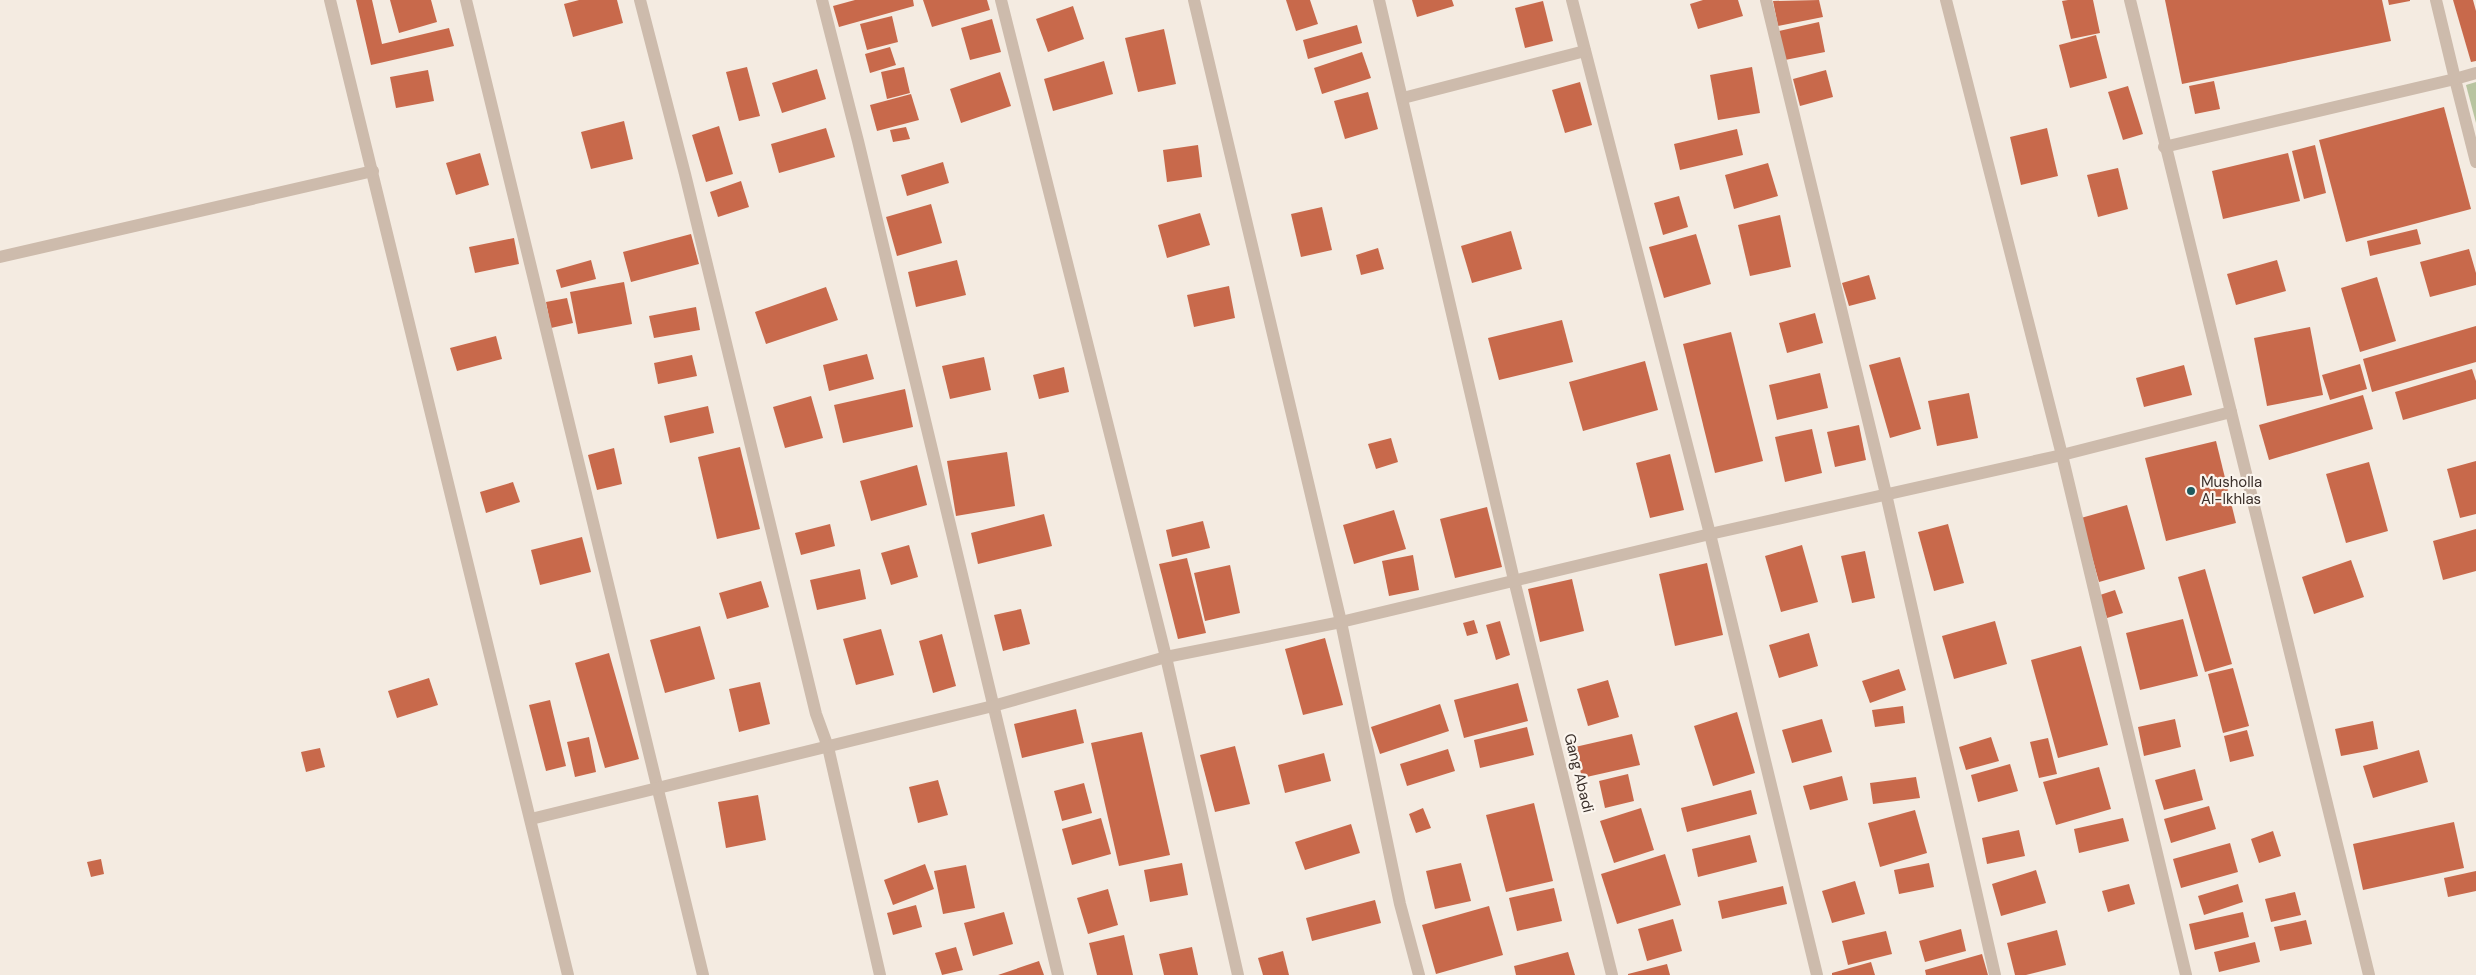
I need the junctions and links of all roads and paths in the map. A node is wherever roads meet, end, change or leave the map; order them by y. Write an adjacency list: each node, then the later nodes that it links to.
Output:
1 (330, 0): 19 (street)
2 (466, 0): 30 (street)
3 (640, 0): 29 (street)
4 (822, 0): 28 (street)
5 (1001, 0): 27 (street)
6 (1194, 0): 26 (street)
7 (1379, 0): 16 (street, Gang Abadi)
8 (1572, 0): 13 (street)
9 (1766, 0): 23 (street)
10 (1946, 0): 22 (street)
11 (2130, 0): 17 (street)
12 (2436, 0): 15 (street)
13 (1585, 51): 16 (street); 24 (street)
14 (2476, 73): 15 (street)
15 (2455, 79): 17 (street); 18 (street)
16 (1403, 98): 25 (street, Gang Abadi)
17 (2164, 147): 21 (street)
18 (2476, 162)
19 (373, 171): 20 (street); 31 (street)
20 (0, 257)
21 (2231, 412): 22 (street); 42 (street)
22 (2062, 455): 23 (street); 41 (street)
23 (1886, 494): 24 (street); 40 (street)
24 (1710, 534): 25 (street); 39 (street)
25 (1514, 580): 26 (street); 38 (street, Gang Abadi)
26 (1341, 622): 27 (street); 37 (street)
27 (1166, 658): 28 (street); 36 (street)
28 (993, 706): 29 (street); 35 (street)
29 (828, 747): 30 (street); 34 (street)
30 (658, 787): 31 (street); 33 (street)
31 (531, 818): 32 (street)
32 (568, 975)
33 (703, 975)
34 (880, 975)
35 (1058, 975)
36 (1238, 975)
37 (1419, 975)
38 (1612, 975)
39 (1817, 975)
40 (1995, 975)
41 (2186, 975)
42 (2369, 975)

